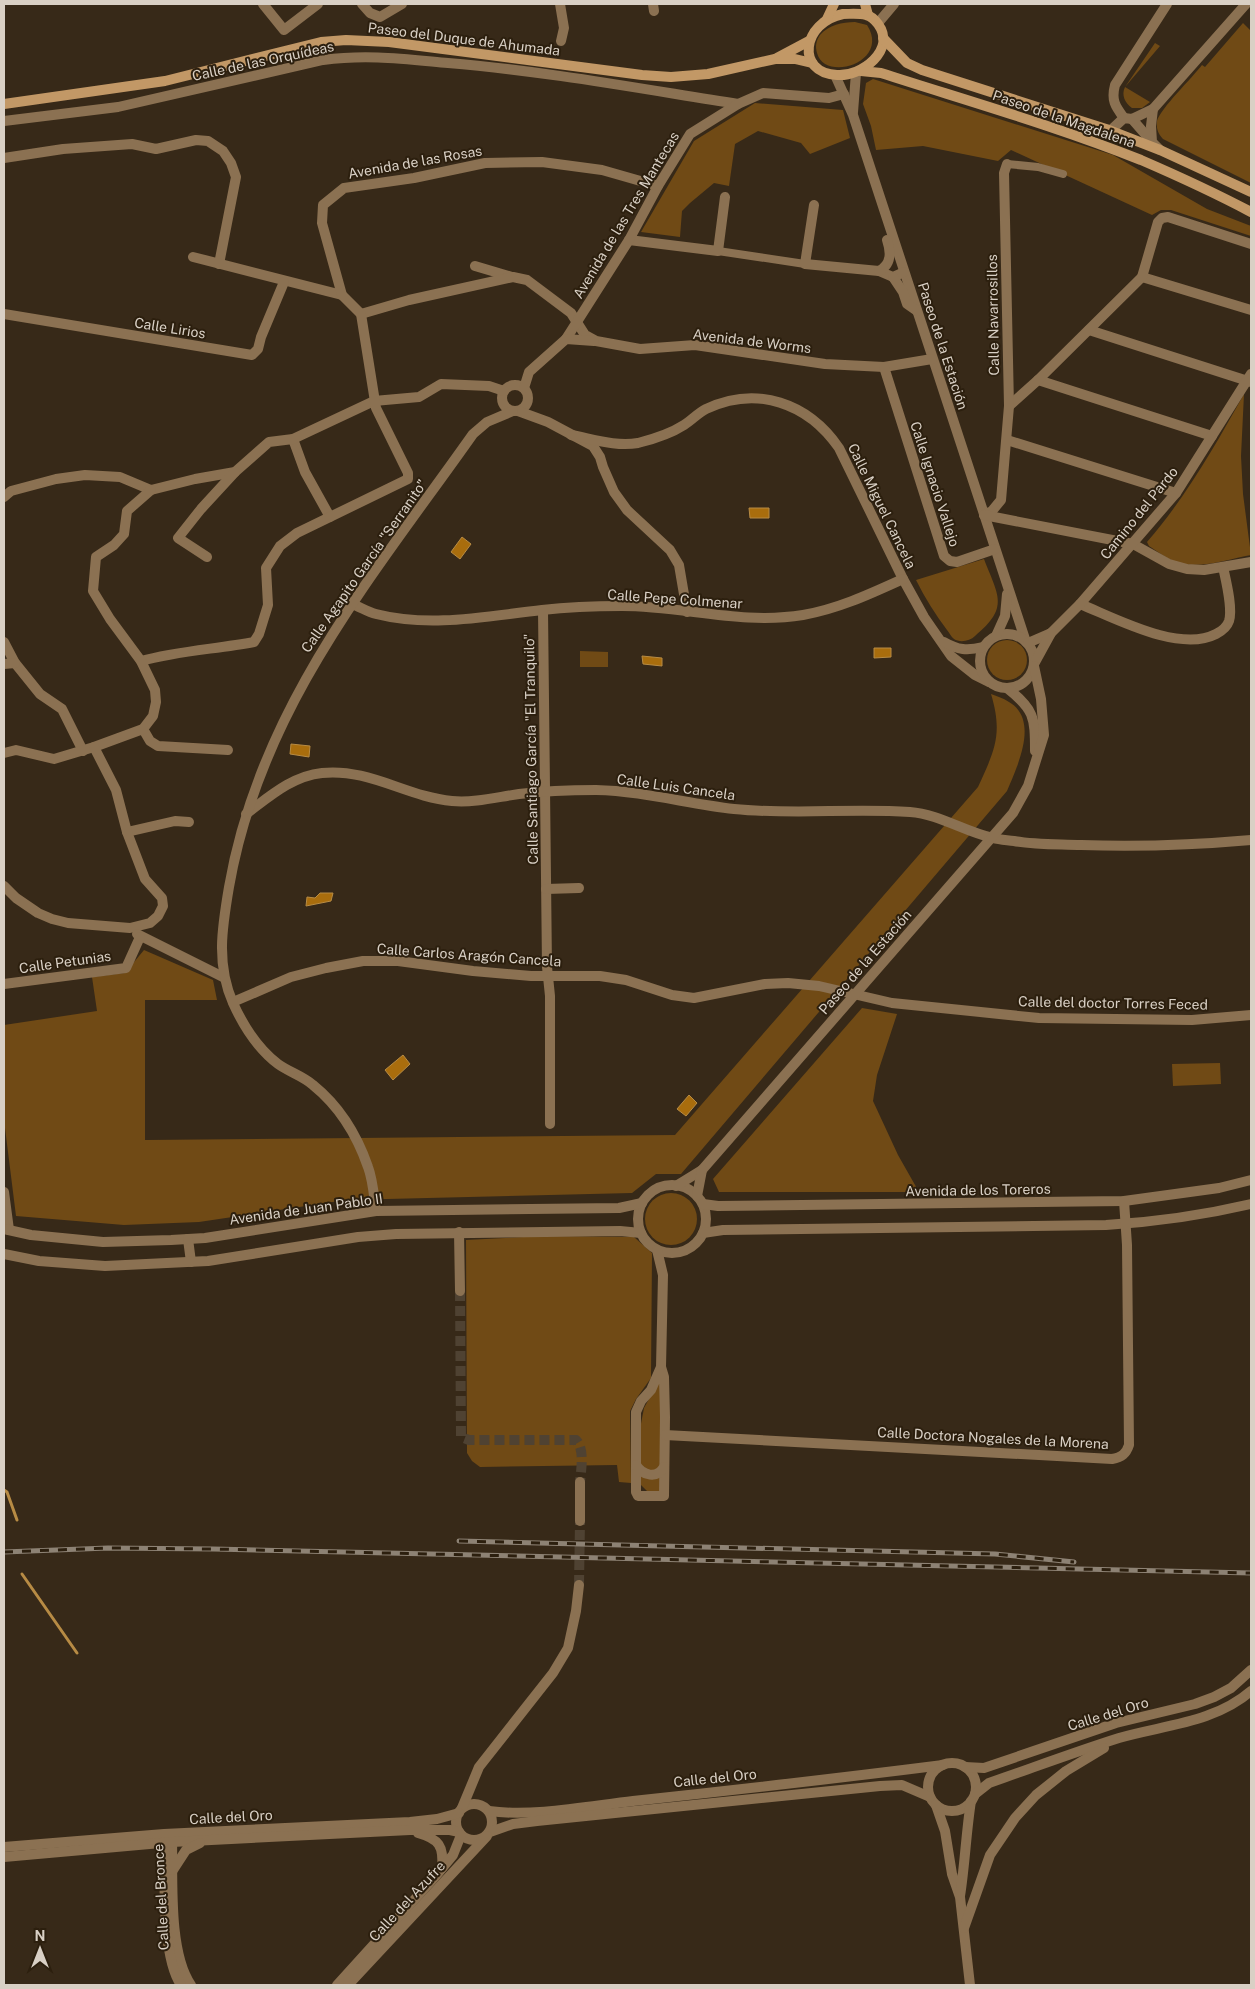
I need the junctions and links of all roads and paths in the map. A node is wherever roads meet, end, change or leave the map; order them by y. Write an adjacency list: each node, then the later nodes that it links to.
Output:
1 (263, 4): 2 (street)
2 (318, 4)
3 (362, 4): 4 (street)
4 (402, 4)
5 (560, 4): 15 (street)
6 (834, 4): 12 (main road)
7 (865, 4): 11 (main road)
8 (894, 4): 13 (street)
9 (1167, 4): 26 (street)
10 (1246, 4): 24 (street)
11 (868, 15): 12 (main road); 13 (main road)
12 (827, 19): 16 (main road)
13 (878, 23): 14 (main road)
14 (883, 38): 19 (main road); 28 (main road, Paseo de la Magdalena)
15 (561, 41)
16 (809, 41): 17 (main road, Paseo del Duque de Ahumada); 18 (main road)
17 (775, 59): 18 (main road, Paseo del Duque de Ahumada); 22 (main road, Paseo del Duque de Ahumada)
18 (812, 63): 20 (main road)
19 (858, 72): 20 (main road); 25 (street, Paseo de la Estación); 39 (main road, Paseo de la Magdalena)
20 (835, 75): 21 (street, Paseo de la Estación)
21 (844, 94): 23 (street, Avenida de las Tres Mantecas); 25 (street, Paseo de la Estación)
22 (4, 104)
23 (738, 104): 27 (street, Calle de las Orquídeas); 34 (street, Avenida de las Tres Mantecas)
24 (1153, 109): 26 (street); 29 (street)
25 (853, 115): 38 (street, Paseo de la Estación)
26 (1128, 118): 28 (street); 29 (street)
27 (4, 121)
28 (1110, 131): 30 (main road, Paseo de la Magdalena)
29 (1152, 142): 30 (street)
30 (1160, 150): 35 (main road, Paseo de la Magdalena)
31 (4, 158): 44 (street)
32 (1007, 164): 33 (street, Calle Navarrosillos); 69 (street, Calle Navarrosillos)
33 (1063, 174)
34 (658, 186): 40 (street, Avenida de las Tres Mantecas); 53 (street, Avenida de las Rosas)
35 (1251, 192)
36 (725, 197): 42 (street)
37 (814, 205): 45 (street)
38 (885, 212): 47 (street); 48 (street, Paseo de la Estación)
39 (1251, 212)
40 (629, 240): 42 (street); 58 (street, Avenida de las Tres Mantecas)
41 (1251, 244): 51 (street)
42 (718, 251): 45 (street)
43 (193, 257): 44 (street)
44 (219, 264): 52 (street)
45 (806, 264): 47 (street)
46 (476, 266): 49 (street)
47 (882, 270): 48 (street); 50 (street)
48 (904, 272): 50 (street); 55 (street, Paseo de la Estación)
49 (513, 277): 57 (street); 58 (street)
50 (893, 277): 55 (street)
51 (1142, 277): 54 (street); 59 (street)
52 (284, 282): 53 (street); 56 (street, Calle Lirios)
53 (342, 295): 57 (street, Avenida de las Rosas)
54 (1251, 310)
55 (917, 311): 62 (street, Paseo de la Estación)
56 (4, 314)
57 (361, 314): 68 (street)
58 (578, 323): 60 (street, Avenida de las Tres Mantecas); 61 (street)
59 (1089, 330): 64 (street); 65 (street)
60 (566, 339): 61 (street, Avenida de Worms); 66 (street, Avenida de las Tres Mantecas)
61 (596, 341): 63 (street, Avenida de Worms)
62 (932, 359): 63 (street, Avenida de Worms); 83 (street, Paseo de la Estación)
63 (884, 367): 86 (street, Calle Ignacio Vallejo)
64 (1250, 379): 74 (street, Camino del Pardo)
65 (1038, 380): 69 (street); 74 (street)
66 (526, 392): 67 (street); 70 (street); 72 (street, Calle Miguel Cancela)
67 (503, 395): 68 (street); 70 (street); 71 (street, Calle Agapito García "Serranito")
68 (374, 400): 75 (street); 84 (street)
69 (1009, 406): 76 (street, Calle Navarrosillos)
70 (516, 411): 71 (street, Calle Agapito García "Serranito"); 72 (street, Calle Miguel Cancela)
71 (487, 422): 92 (street, Calle Agapito García "Serranito")
72 (548, 422): 73 (street, Calle Miguel Cancela)
73 (571, 435): 77 (street, Calle Miguel Cancela); 78 (street, Calle Miguel Cancela)
74 (1212, 436): 82 (street, Camino del Pardo)
75 (293, 439): 79 (street); 84 (street)
76 (1007, 440): 82 (street); 83 (street, Calle Navarrosillos)
77 (611, 444): 78 (street); 90 (street, Calle Miguel Cancela)
78 (600, 457): 95 (street)
79 (235, 472): 80 (street); 87 (street)
80 (151, 490): 81 (street); 102 (street)
81 (6, 492)
82 (1176, 493): 85 (street, Camino del Pardo)
83 (984, 515): 85 (street); 86 (street, Paseo de la Estación)
84 (330, 517): 102 (street)
85 (1133, 544): 89 (street); 93 (street, Camino del Pardo)
86 (995, 549): 91 (street, Paseo de la Estación)
87 (207, 557)
88 (1251, 562): 89 (street)
89 (1223, 567): 93 (street)
90 (903, 579): 95 (street, Calle Pepe Colmenar); 98 (street, Calle Miguel Cancela)
91 (1007, 586): 97 (street, Paseo de la Estación); 100 (street, Paseo de la Estación)
92 (352, 604): 94 (street, Calle Pepe Colmenar); 114 (street, Calle Agapito García "Serranito")
93 (1080, 604): 96 (street, Camino del Pardo)
94 (543, 610): 95 (street, Calle Pepe Colmenar); 115 (street, Calle Santiago García "El Tranquilo")
95 (687, 612)
96 (1051, 634): 100 (street, Camino del Pardo); 105 (street, Camino del Pardo)
97 (996, 636): 100 (street); 101 (street)
98 (940, 640): 101 (street); 106 (street, Calle Miguel Cancela)
99 (4, 642): 103 (street)
100 (1027, 643): 105 (street)
101 (983, 646): 106 (street)
102 (141, 661): 108 (street)
103 (15, 662): 104 (street); 111 (street)
104 (4, 664)
105 (1034, 665): 107 (street); 113 (street, Paseo de la Estación)
106 (989, 682): 107 (street)
107 (1007, 688): 113 (street, Paseo de la Estación)
108 (143, 729): 109 (street); 110 (street)
109 (94, 747): 111 (street); 119 (street)
110 (228, 750)
111 (83, 751): 112 (street)
112 (4, 753)
113 (1035, 765): 120 (street, Paseo de la Estación)
114 (256, 785): 116 (street); 117 (street, Calle Agapito García "Serranito")
115 (546, 791): 116 (street, Calle Luis Cancela); 120 (street, Calle Luis Cancela); 124 (street, Calle Santiago García "El Tranquilo")
116 (272, 794): 117 (street, Calle Luis Cancela)
117 (246, 814): 127 (street, Calle Agapito García "Serranito")
118 (189, 822): 119 (street)
119 (127, 832): 125 (street)
120 (992, 838): 121 (street); 132 (street, Paseo de la Estación)
121 (1251, 840)
122 (4, 886): 125 (street)
123 (579, 888): 124 (street)
124 (546, 889): 129 (street, Calle Santiago García "El Tranquilo")
125 (130, 928): 126 (street)
126 (140, 937): 128 (street); 131 (street, Calle Petunias)
127 (221, 956): 128 (street); 130 (street, Calle Agapito García "Serranito")
128 (202, 966): 130 (street)
129 (548, 976): 132 (street, Calle Carlos Aragón Cancela); 133 (street, Calle Carlos Aragón Cancela); 135 (street, Calle Santiago García "El Tranquilo")
130 (223, 977): 133 (street, Calle Agapito García "Serranito")
131 (4, 984)
132 (855, 994): 134 (street, Calle del doctor Torres Feced); 136 (street, Paseo de la Estación)
133 (232, 1002): 144 (street, Calle Agapito García "Serranito")
134 (1251, 1015)
135 (550, 1124)
136 (702, 1170): 138 (street, Paseo de la Estación); 140 (street)
137 (1251, 1180): 141 (street, Avenida de los Toreros)
138 (676, 1186): 140 (street); 142 (street)
139 (4, 1192): 146 (street)
140 (700, 1200): 141 (street, Avenida de los Toreros); 149 (street)
141 (1124, 1201): 145 (street, Calle Doctora Nogales de la Morena)
142 (642, 1202): 144 (street, Avenida de Juan Pablo II); 148 (street)
143 (1251, 1204): 145 (street)
144 (376, 1211): 150 (street, Avenida de Juan Pablo II)
145 (1126, 1224): 149 (street); 158 (street, Calle Doctora Nogales de la Morena)
146 (6, 1230): 150 (street, Avenida de Juan Pablo II)
147 (459, 1232): 148 (street); 154 (street); 156 (street)
148 (641, 1233): 151 (street)
149 (703, 1233): 152 (street)
150 (188, 1239): 154 (street)
151 (658, 1250): 152 (street); 155 (street)
152 (673, 1253): 155 (street)
153 (4, 1254): 154 (street)
154 (191, 1262)
155 (663, 1275): 157 (street)
156 (460, 1291)
157 (661, 1367): 158 (street); 159 (street)
158 (665, 1435): 160 (street)
159 (636, 1466): 160 (street); 160 (street)
160 (664, 1467)
161 (580, 1482): 162 (street)
162 (580, 1522)
163 (579, 1585): 169 (street)
164 (1251, 1670): 168 (street, Calle del Oro)
165 (1251, 1691): 166 (street, Calle del Oro)
166 (1119, 1738): 170 (street, Calle del Oro); 185 (street)
167 (943, 1765): 168 (street); 171 (street); 174 (street, Calle del Oro)
168 (965, 1767): 170 (street)
169 (471, 1786): 172 (street); 173 (street)
170 (973, 1797): 171 (street); 184 (street)
171 (933, 1801): 177 (street, Calle del Oro); 184 (street)
172 (477, 1804): 173 (street); 174 (street)
173 (460, 1811): 176 (street); 178 (street, Calle del Oro)
174 (489, 1811): 177 (street)
175 (410, 1830): 176 (street, Calle del Oro); 179 (street, Calle del Oro); 182 (street)
176 (460, 1833): 177 (street); 182 (street, Calle del Azufre)
177 (489, 1834): 189 (street, Calle del Azufre)
178 (168, 1838): 179 (street, Calle del Oro); 180 (street, Calle del Oro); 181 (street, Calle del Oro); 183 (street, Calle del Bronce); 186 (street, Calle del Bronce)
179 (205, 1841): 183 (street)
180 (4, 1847)
181 (4, 1856)
182 (442, 1868): 188 (street, Calle del Azufre)
183 (173, 1870): 187 (street, Calle del Bronce)
184 (960, 1897): 185 (street)
185 (964, 1928): 190 (street)
186 (181, 1985)
187 (191, 1985)
188 (337, 1985)
189 (348, 1985)
190 (970, 1985)

